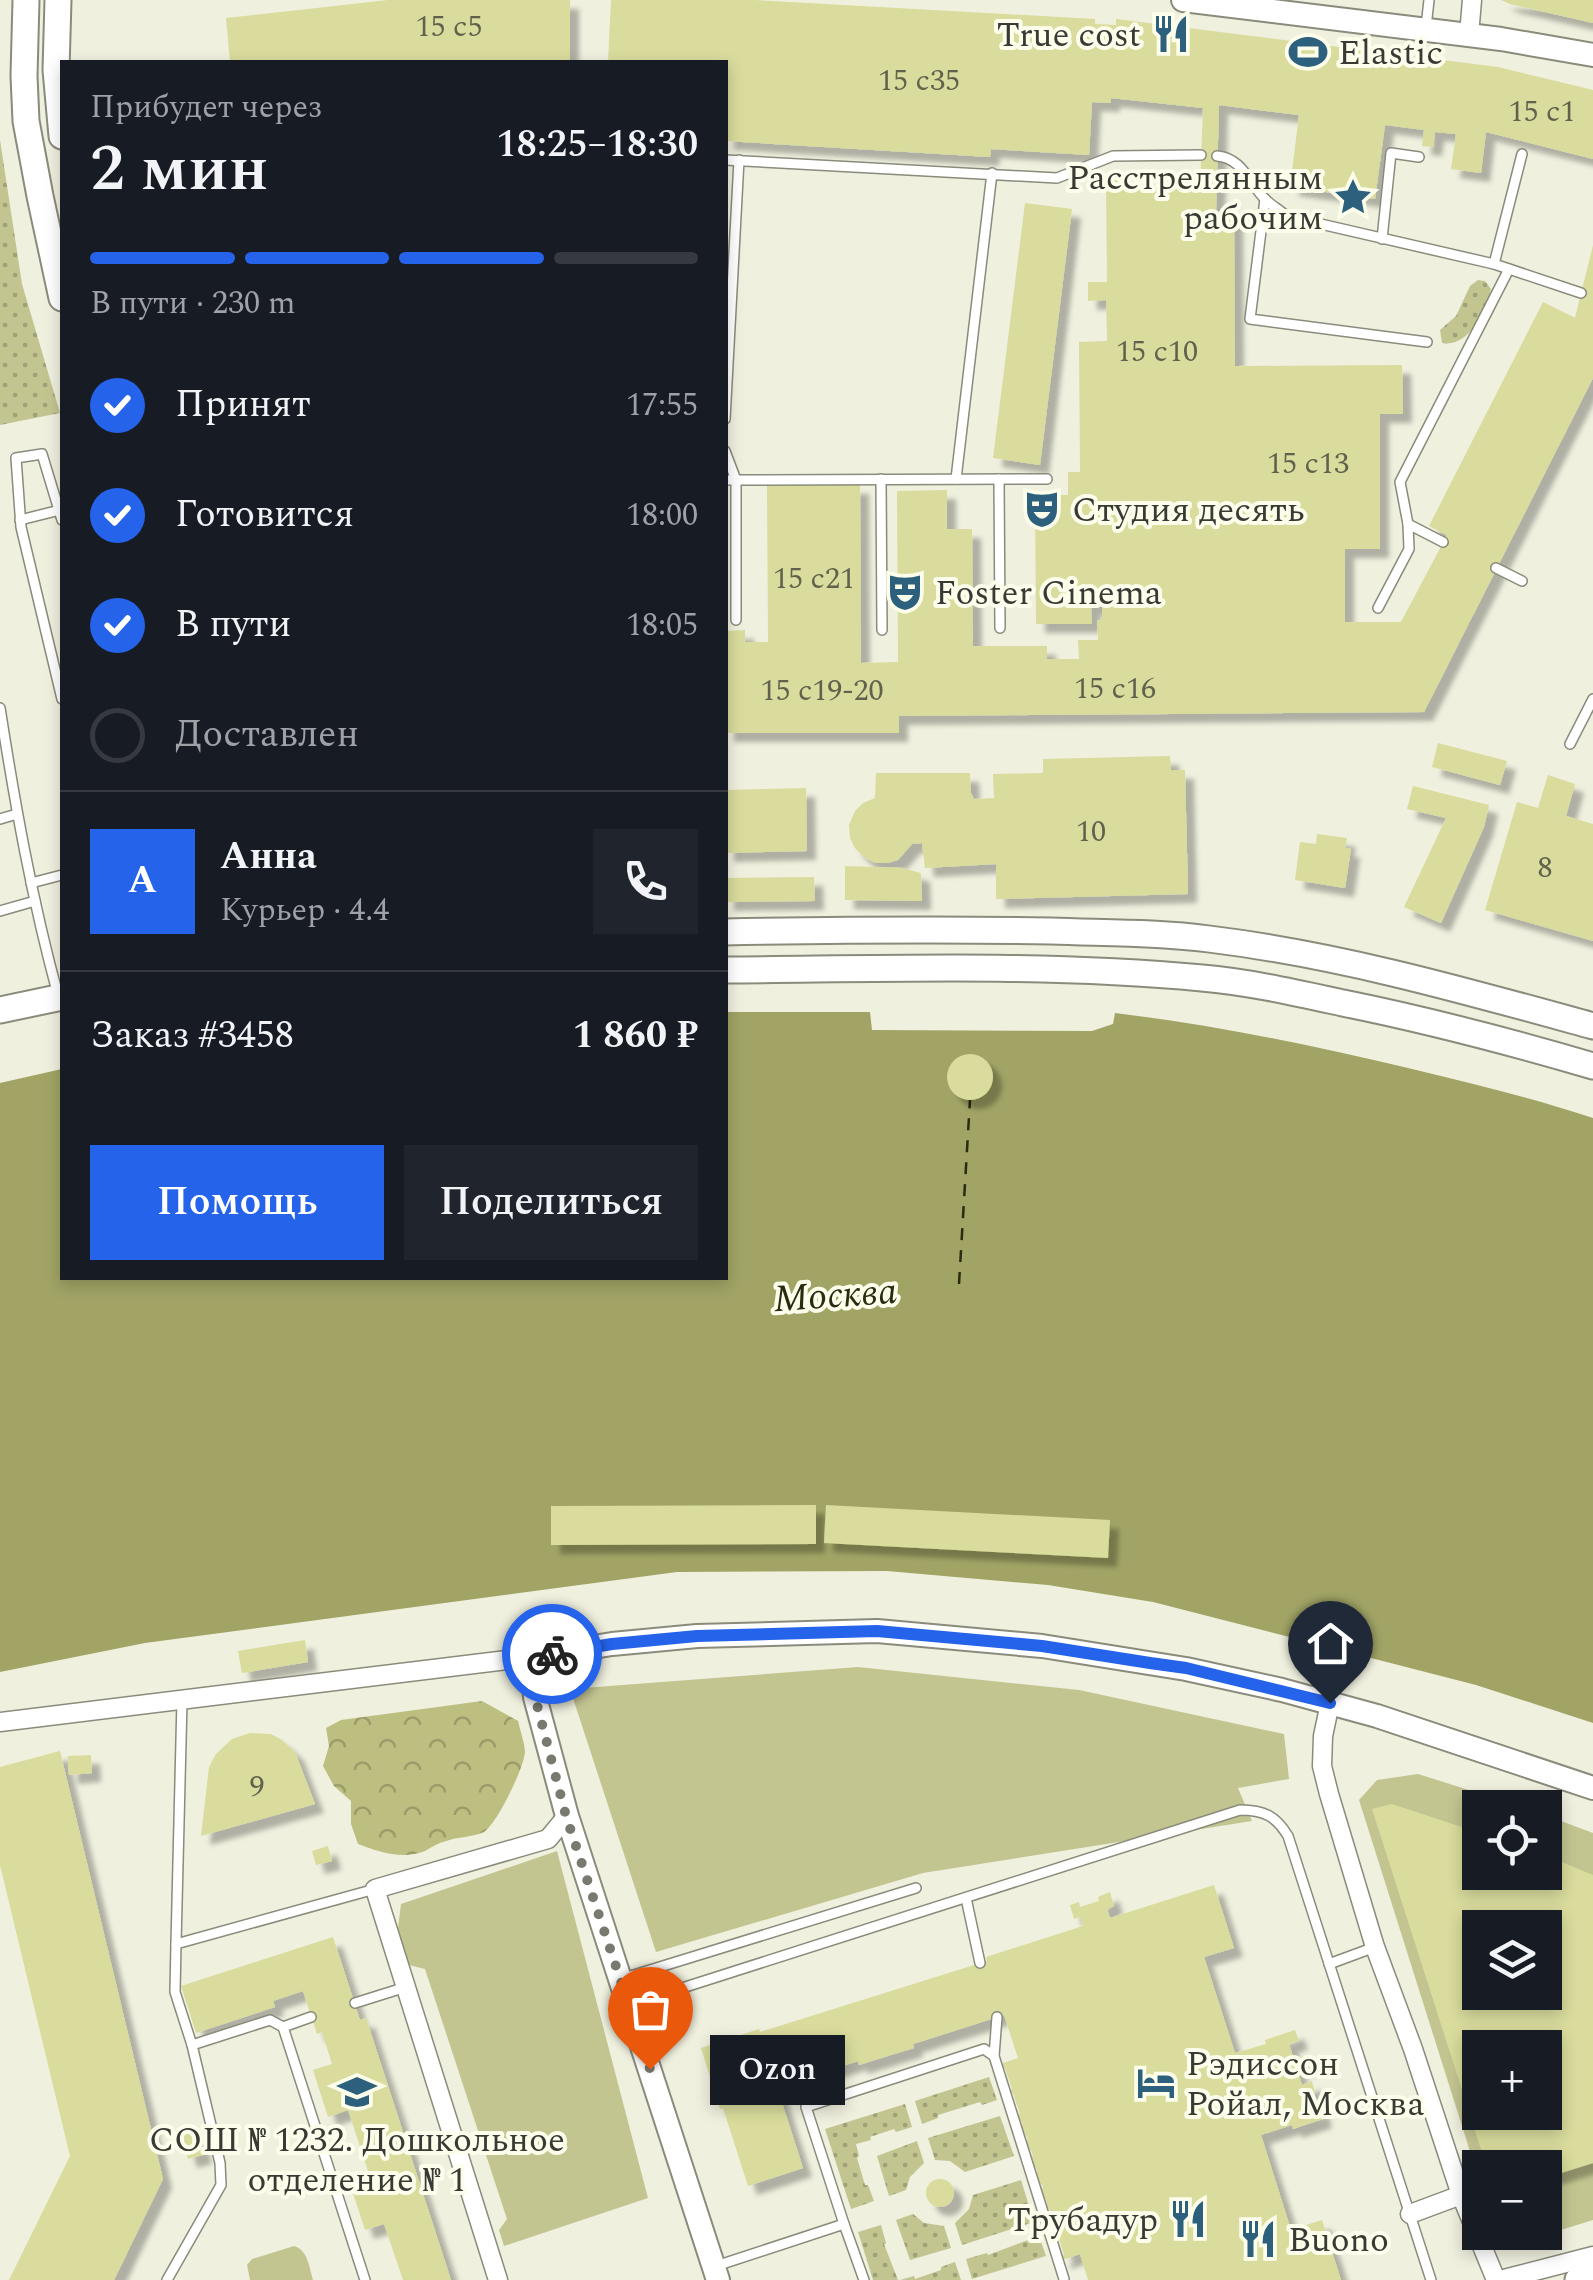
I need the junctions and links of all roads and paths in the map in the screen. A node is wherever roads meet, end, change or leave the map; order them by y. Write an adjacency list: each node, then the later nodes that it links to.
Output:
1 (26, 0): 22 (main road)
2 (58, 0): 10 (main road)
3 (1183, 0): 6 (street)
4 (1429, 0): 7 (lane)
5 (1472, 0): 8 (street)
6 (1304, 7): 7 (street)
7 (1425, 29): 8 (street)
8 (1468, 36): 9 (street)
9 (1593, 55)
10 (60, 114)
11 (1522, 154): 20 (lane)
12 (1201, 156): 17 (lane)
13 (1217, 156): 18 (lane)
14 (1419, 157): 19 (lane)
15 (728, 160): 16 (lane)
16 (739, 160): 17 (lane); 24 (lane)
17 (992, 174): 27 (lane)
18 (1265, 199): 19 (lane); 25 (lane)
19 (1382, 239): 20 (lane)
20 (1494, 264): 21 (lane)
21 (1509, 269): 23 (lane); 34 (lane)
22 (60, 290)
23 (1581, 293)
24 (728, 338)
25 (1426, 342)
26 (881, 479): 27 (lane); 30 (lane); 41 (lane)
27 (956, 479): 28 (lane)
28 (999, 479): 29 (lane); 40 (lane)
29 (1047, 479)
30 (730, 480): 39 (lane)
31 (60, 512): 33 (lane)
32 (60, 515): 33 (lane)
33 (20, 520): 42 (lane)
34 (1408, 524): 35 (lane); 38 (lane)
35 (1443, 542)
36 (1496, 568): 37 (lane)
37 (1522, 581)
38 (1378, 608)
39 (736, 620)
40 (1000, 628)
41 (882, 630)
42 (60, 690)
43 (1593, 698): 45 (lane)
44 (0, 708): 46 (lane)
45 (1570, 744)
46 (17, 814): 47 (lane); 49 (lane)
47 (0, 819)
48 (60, 876): 49 (lane)
49 (31, 883): 50 (lane)
50 (35, 902): 51 (lane); 54 (lane)
51 (0, 911)
52 (728, 932): 57 (main road)
53 (728, 970): 58 (main road)
54 (60, 993)
55 (60, 997): 56 (main road)
56 (0, 1010)
57 (1593, 1026)
58 (1593, 1066)
59 (531, 1657): 60 (street); 61 (street); 64 (street)
60 (182, 1700): 62 (street); 68 (lane)
61 (1330, 1703): 63 (street); 69 (street)
62 (0, 1722)
63 (1593, 1788)
64 (566, 1816): 66 (street); 72 (street)
65 (916, 1888): 72 (lane)
66 (375, 1890): 68 (lane); 73 (street)
67 (966, 1898): 70 (lane); 71 (lane); 75 (lane)
68 (176, 1944): 79 (lane)
69 (1375, 1947): 71 (lane); 81 (street)
70 (980, 1963)
71 (1329, 1964): 82 (lane)
72 (621, 1979): 75 (street)
73 (406, 1986): 74 (lane); 89 (street)
74 (354, 2004)
75 (630, 2005): 86 (street)
76 (997, 2017): 80 (lane)
77 (311, 2018): 78 (lane)
78 (283, 2026): 79 (lane); 88 (lane)
79 (192, 2045): 87 (lane)
80 (994, 2056): 83 (lane); 91 (lane)
81 (1460, 2194): 82 (street); 93 (street)
82 (1410, 2214): 92 (lane)
83 (844, 2224): 86 (lane); 90 (lane)
84 (1593, 2256): 93 (street)
85 (1593, 2270): 94 (main road)
86 (716, 2273)
87 (167, 2280)
88 (365, 2280)
89 (498, 2280)
90 (864, 2280)
91 (1063, 2280)
92 (1432, 2280)
93 (1498, 2280)
94 (1578, 2280)

